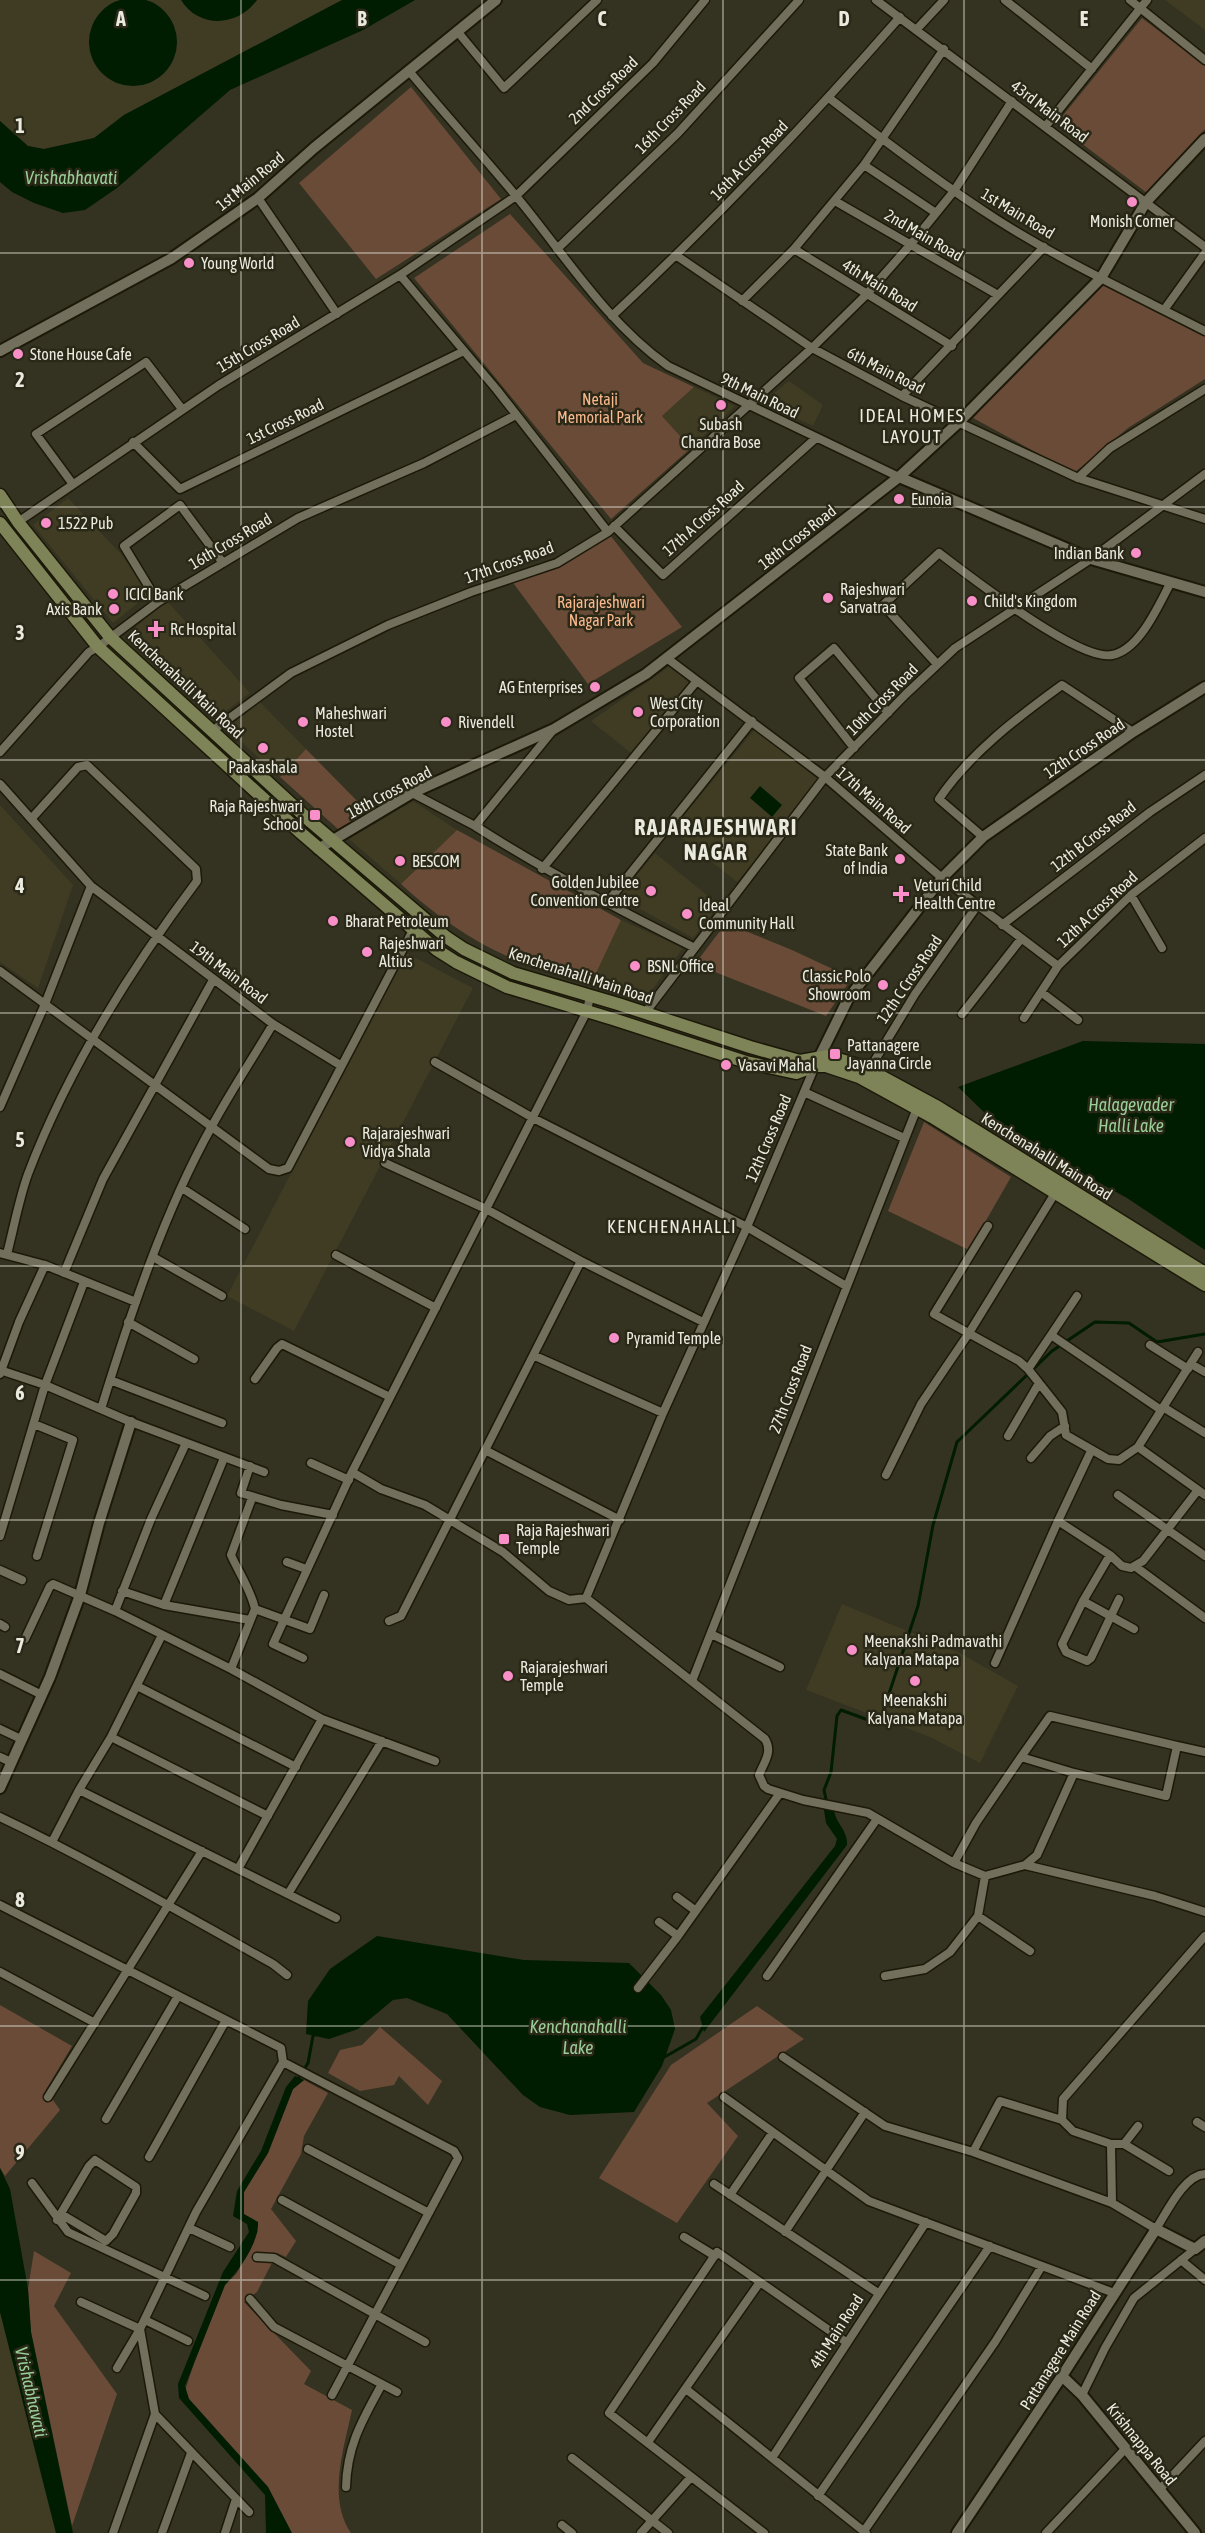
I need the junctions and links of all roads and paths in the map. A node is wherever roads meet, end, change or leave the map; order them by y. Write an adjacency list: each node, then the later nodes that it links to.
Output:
1 (496, 0): 13 (street, 1st Main Road)
2 (597, 0): 13 (street)
3 (705, 0): 25 (street, 2nd Cross Road)
4 (799, 0): 33 (street, 16th Cross Road)
5 (876, 0): 11 (street, 43rd Main Road)
6 (944, 0): 12 (street)
7 (1005, 0): 16 (street)
8 (1130, 0): 10 (street)
9 (1148, 0): 10 (street)
10 (1141, 9): 15 (street); 16 (street)
11 (900, 17): 12 (street, 43rd Main Road); 18 (street, 16th A Cross Road)
12 (916, 30): 14 (street, 43rd Main Road)
13 (457, 31): 17 (street, 1st Main Road)
14 (944, 49): 19 (street, 43rd Main Road); 21 (street)
15 (1205, 60)
16 (1092, 69): 20 (street)
17 (409, 71): 25 (street, 9th Main Road); 26 (street, 1st Main Road)
18 (829, 98): 21 (street, 1st Main Road); 36 (street, 16th A Cross Road)
19 (1012, 101): 20 (street, 43rd Main Road); 24 (street, 17th Cross Road)
20 (1045, 127): 28 (street, 43rd Main Road)
21 (882, 140): 23 (street); 24 (street, 1st Main Road)
22 (1204, 142): 28 (street, 18th Cross Road)
23 (864, 165): 27 (street); 29 (street)
24 (954, 191): 29 (street, 17th Cross Road); 31 (street, 1st Main Road)
25 (516, 196): 33 (street, 9th Main Road); 37 (street, 15th Cross Road)
26 (258, 198): 43 (street); 48 (street, 1st Main Road)
27 (835, 201): 30 (street, 2nd Main Road); 34 (street)
28 (1146, 202): 32 (street, 43rd Main Road); 38 (street, 18th Cross Road)
29 (936, 213): 30 (street, 17th Cross Road)
30 (911, 244): 39 (street, 17th Cross Road); 40 (street, 2nd Main Road)
31 (1044, 247): 38 (street, 1st Main Road); 40 (street)
32 (1205, 247)
33 (557, 249): 44 (street, 9th Main Road)
34 (794, 249): 39 (street, 4th Main Road); 41 (street)
35 (1205, 253): 42 (street)
36 (677, 256): 41 (street, 6th Main Road); 44 (street, 16th A Cross Road)
37 (400, 276): 43 (street, 15th Cross Road); 49 (street)
38 (1101, 278): 42 (street, 1st Main Road); 55 (street, 18th Cross Road)
39 (866, 295): 46 (street, 4th Main Road); 47 (street, 17th Cross Road)
40 (998, 295): 46 (street)
41 (742, 301): 47 (street, 6th Main Road)
42 (1164, 310): 45 (street, 1st Main Road)
43 (337, 314): 53 (street, 15th Cross Road)
44 (612, 316): 52 (street, 9th Main Road)
45 (1205, 331)
46 (952, 346): 51 (street)
47 (812, 348): 51 (street, 6th Main Road); 52 (street, 17th Cross Road)
48 (0, 351)
49 (464, 351): 54 (street); 57 (street, 1st Cross Road)
50 (1205, 388): 60 (street)
51 (902, 396): 55 (street, 6th Main Road)
52 (748, 406): 56 (street, 9th Main Road); 67 (street, 17th Cross Road)
53 (182, 409): 57 (street, 15th Cross Road); 61 (street)
54 (516, 415): 67 (street); 69 (street, 16th Cross Road)
55 (959, 422): 59 (street, 18th Cross Road); 60 (street, 6th Main Road)
56 (816, 438): 59 (street, 9th Main Road); 67 (street, 17th A Cross Road)
57 (133, 442): 61 (street, 15th Cross Road)
58 (1205, 474): 63 (street, 10th Cross Road)
59 (899, 477): 68 (street, 9th Main Road); 76 (street, 18th Cross Road)
60 (1077, 478): 63 (street, 6th Main Road)
61 (72, 483): 65 (street, 15th Cross Road)
62 (0, 495): 65 (main road, Kenchenahalli Main Road)
63 (1165, 507): 64 (street, 6th Main Road); 68 (street, 10th Cross Road)
64 (1205, 519)
65 (18, 522): 74 (main road, Kenchenahalli Main Road)
66 (0, 523): 75 (main road, Kenchenahalli Main Road)
67 (611, 529): 83 (street, 17th Cross Road)
68 (1091, 559): 70 (street, 9th Main Road); 73 (street, 10th Cross Road)
69 (223, 563): 72 (street, 16th Cross Road); 72 (street)
70 (1172, 582): 71 (street, 9th Main Road); 73 (street)
71 (1205, 592)
72 (158, 602): 74 (street, 16th Cross Road)
73 (1012, 608): 77 (street, 10th Cross Road); 77 (street)
74 (110, 637): 75 (street, 16th Cross Road); 83 (main road, Kenchenahalli Main Road)
75 (98, 647): 86 (street, 16th Cross Road); 96 (main road, Kenchenahalli Main Road)
76 (668, 659): 78 (street, 17th Main Road); 82 (street, 18th Cross Road)
77 (937, 664): 80 (street, 10th Cross Road)
78 (696, 682): 81 (street, 17th Main Road); 97 (street)
79 (1205, 687): 84 (street, 12th Cross Road)
80 (888, 713): 85 (street, 10th Cross Road); 85 (street)
81 (752, 721): 88 (street, 17th Main Road); 101 (street)
82 (555, 729): 90 (street, 18th Cross Road); 92 (street)
83 (212, 731): 95 (main road, Kenchenahalli Main Road)
84 (1133, 732): 93 (street, 12th Cross Road); 93 (street)
85 (854, 748): 88 (street, 10th Cross Road)
86 (0, 752)
87 (1205, 775): 103 (street, 12th B Cross Road)
88 (825, 777): 98 (street, 17th Main Road); 107 (street, 10th Cross Road)
89 (0, 784): 91 (street, 19th Main Road)
90 (412, 793): 92 (street); 95 (street, 18th Cross Road)
91 (32, 818): 99 (street, 19th Main Road); 105 (street)
92 (476, 826): 97 (street)
93 (983, 837): 98 (street, 12th Cross Road)
94 (1205, 838): 100 (street, 12th A Cross Road)
95 (332, 840): 96 (street, 18th Cross Road); 113 (main road, Kenchenahalli Main Road)
96 (318, 849): 104 (main road, Kenchenahalli Main Road)
97 (543, 869): 101 (street)
98 (942, 878): 102 (street, 17th Main Road); 123 (street, 12th Cross Road)
99 (91, 886): 105 (street, 19th Main Road); 114 (street)
100 (1131, 895): 108 (street); 109 (street, 12th A Cross Road)
101 (606, 904): 107 (street)
102 (977, 906): 103 (street, 17th Main Road); 125 (street, 12th C Cross Road)
103 (1002, 925): 106 (street, 17th Main Road)
104 (413, 930): 115 (main road, Kenchenahalli Main Road); 124 (street)
105 (156, 936): 111 (street, 19th Main Road); 121 (street)
106 (1021, 939): 109 (street, 17th Main Road); 117 (street)
107 (693, 947): 116 (street, 10th Cross Road)
108 (1162, 948)
109 (1058, 966): 112 (street, 12th A Cross Road)
110 (0, 971): 114 (street)
111 (213, 980): 120 (street, 19th Main Road); 126 (street)
112 (1041, 992): 118 (street, 12th A Cross Road); 119 (street)
113 (590, 996): 115 (street); 116 (main road, Kenchenahalli Main Road)
114 (45, 1004): 121 (street); 128 (street)
115 (587, 1011): 123 (main road, Kenchenahalli Main Road); 130 (street)
116 (645, 1013): 123 (main road, Kenchenahalli Main Road)
117 (962, 1014)
118 (1024, 1018)
119 (1078, 1020)
120 (273, 1024): 124 (street, 19th Main Road); 131 (street)
121 (94, 1038): 126 (street); 140 (street)
122 (435, 1062): 130 (street)
123 (817, 1062): 125 (main road, Kenchenahalli Main Road); 127 (street, 12th Cross Road); 129 (main road, Kenchenahalli Main Road)
124 (340, 1065): 131 (street)
125 (868, 1070): 135 (main road, Kenchenahalli Main Road)
126 (154, 1084): 131 (street); 145 (street)
127 (804, 1092): 132 (street); 138 (street, 12th Cross Road)
128 (0, 1107)
129 (917, 1108): 132 (street, 27th Cross Road); 135 (main road, Kenchenahalli Main Road)
130 (532, 1118): 136 (street); 138 (street)
131 (212, 1126): 134 (street)
132 (904, 1138): 149 (street, 27th Cross Road)
133 (385, 1163): 136 (street)
134 (182, 1188): 139 (street); 142 (street)
135 (1058, 1189): 146 (main road, Kenchenahalli Main Road); 148 (main road, Kenchenahalli Main Road); 156 (street)
136 (486, 1209): 143 (street); 153 (street)
137 (988, 1226): 156 (street)
138 (747, 1227): 149 (street); 155 (street, 12th Cross Road)
139 (245, 1229)
140 (3, 1253): 144 (street)
141 (336, 1256): 153 (street)
142 (153, 1257): 150 (street); 152 (street)
143 (581, 1261): 155 (street); 160 (street)
144 (45, 1265): 145 (street); 164 (street)
145 (64, 1273): 147 (street)
146 (1205, 1273)
147 (84, 1282): 152 (street); 169 (street)
148 (1205, 1285)
149 (846, 1286): 223 (street, 27th Cross Road)
150 (222, 1296)
151 (1077, 1296): 157 (street)
152 (136, 1302): 154 (street)
153 (436, 1308): 170 (street)
154 (128, 1322): 161 (street); 167 (street)
155 (703, 1322): 173 (street, 12th Cross Road)
156 (969, 1333): 163 (street); 189 (street)
157 (1051, 1335): 163 (street); 172 (street)
158 (1150, 1345): 162 (street)
159 (1198, 1352): 162 (street)
160 (535, 1356): 173 (street); 182 (street)
161 (194, 1359)
162 (1189, 1366): 165 (street); 172 (street)
163 (1028, 1369): 168 (street)
164 (0, 1371): 169 (street)
165 (1205, 1372)
166 (255, 1379): 170 (street)
167 (110, 1380): 171 (street); 175 (street)
168 (1037, 1381): 177 (street); 179 (street)
169 (45, 1385): 171 (street); 176 (street)
170 (390, 1397): 190 (street)
171 (101, 1409): 174 (street)
172 (1162, 1409): 178 (street); 181 (street)
173 (663, 1413): 195 (street, 12th Cross Road)
174 (131, 1422): 180 (street); 209 (street)
175 (222, 1423)
176 (34, 1424): 199 (street); 201 (street)
177 (1065, 1426): 183 (street); 185 (street)
178 (1205, 1434)
179 (1008, 1436)
180 (186, 1443): 184 (street); 208 (street)
181 (1138, 1446): 183 (street); 191 (street)
182 (484, 1450): 195 (street); 197 (street)
183 (1091, 1452): 196 (street)
184 (224, 1458): 187 (street); 214 (street)
185 (1031, 1458)
186 (311, 1463): 190 (street)
187 (250, 1466): 188 (street); 193 (street)
188 (264, 1472)
189 (886, 1474)
190 (351, 1476): 194 (street); 197 (street)
191 (1201, 1492): 198 (street)
192 (1118, 1495): 198 (street)
193 (252, 1498): 194 (street); 215 (street)
194 (333, 1515): 205 (street)
195 (620, 1520): 211 (street, 12th Cross Road)
196 (1058, 1521): 200 (street); 227 (street)
197 (450, 1522): 211 (street); 221 (street)
198 (1167, 1530): 202 (street); 204 (street)
199 (0, 1536)
200 (1110, 1555): 204 (street); 213 (street)
201 (37, 1556)
202 (1205, 1556)
203 (288, 1562): 205 (street)
204 (1136, 1566): 219 (street)
205 (306, 1569): 218 (street)
206 (0, 1570): 207 (street)
207 (22, 1580)
208 (122, 1591): 214 (street); 216 (street)
209 (80, 1595): 216 (street); 225 (street); 233 (street)
210 (324, 1595): 218 (street)
211 (586, 1598): 231 (street)
212 (1119, 1599): 217 (street)
213 (1083, 1601): 217 (street); 217 (street)
214 (164, 1605): 220 (street)
215 (255, 1609): 218 (street); 220 (street)
216 (114, 1611): 224 (street)
217 (1109, 1616): 222 (street)
218 (284, 1618): 226 (street)
219 (1205, 1618)
220 (250, 1620): 229 (street)
221 (389, 1621)
222 (1134, 1629)
223 (711, 1634): 228 (street); 231 (street, 27th Cross Road)
224 (162, 1635): 229 (street); 232 (street)
225 (25, 1639)
226 (303, 1658)
227 (995, 1663)
228 (780, 1667)
229 (231, 1669): 234 (street)
230 (0, 1674): 233 (street)
231 (692, 1681): 249 (street)
232 (137, 1686): 236 (street); 245 (street)
233 (42, 1695): 237 (street)
234 (322, 1719): 238 (street); 245 (street)
235 (0, 1729): 237 (street)
236 (111, 1737): 248 (street); 250 (street)
237 (21, 1740): 244 (street)
238 (382, 1741): 243 (street); 259 (street)
239 (1176, 1746): 240 (street); 242 (street); 246 (street)
240 (1205, 1752)
241 (0, 1757): 244 (street)
242 (1021, 1757): 246 (street); 255 (street)
243 (435, 1761)
244 (11, 1762): 247 (street)
245 (296, 1767): 250 (street)
246 (1074, 1773): 256 (street)
247 (0, 1788)
248 (79, 1790): 253 (street); 254 (street)
249 (780, 1793): 252 (street); 263 (street)
250 (268, 1816): 257 (street)
251 (0, 1817): 253 (street)
252 (877, 1819): 255 (street); 274 (street)
253 (52, 1842): 262 (street)
254 (202, 1851): 257 (street); 262 (street)
255 (954, 1863): 258 (street)
256 (1025, 1865): 258 (street); 264 (street)
257 (238, 1869): 259 (street)
258 (985, 1876): 265 (street)
259 (288, 1894): 266 (street)
260 (676, 1897): 263 (street)
261 (0, 1905): 271 (street)
262 (168, 1905): 271 (street); 273 (street)
263 (696, 1911): 268 (street)
264 (1205, 1912)
265 (978, 1916): 270 (street); 275 (street)
266 (336, 1918)
267 (659, 1922): 268 (street)
268 (678, 1936): 276 (street)
269 (1205, 1936): 286 (street)
270 (1030, 1951)
271 (129, 1971): 277 (street); 279 (street)
272 (0, 1972): 279 (street)
273 (287, 1975)
274 (767, 1976)
275 (885, 1976)
276 (638, 1988)
277 (178, 1996): 278 (street); 285 (street)
278 (226, 2020): 281 (street); 293 (street)
279 (95, 2023): 282 (street)
280 (783, 2057): 284 (street)
281 (283, 2062): 302 (street); 305 (street)
282 (48, 2097)
283 (724, 2097): 288 (street)
284 (865, 2112): 292 (street); 294 (street)
285 (106, 2119)
286 (1062, 2120): 289 (street); 292 (street)
287 (1138, 2126): 290 (street)
288 (773, 2132): 294 (street); 299 (street)
289 (1111, 2144): 290 (street); 301 (street)
290 (1124, 2144): 295 (street)
291 (308, 2149): 302 (street)
292 (973, 2152): 301 (street)
293 (149, 2157)
294 (826, 2170): 304 (street); 307 (street)
295 (1169, 2171)
296 (1205, 2174): 306 (street)
297 (32, 2183): 303 (street)
298 (714, 2184): 299 (street)
299 (730, 2195): 307 (street)
300 (282, 2199): 316 (street)
301 (1112, 2203): 306 (street)
302 (429, 2213): 316 (street)
303 (59, 2217): 303 (street); 318 (street)
304 (926, 2222): 310 (street); 322 (street, 4th Main Road)
305 (189, 2228): 311 (street); 318 (street)
306 (1156, 2229): 312 (street); 321 (street, Pattanagere Main Road)
307 (785, 2232): 322 (street)
308 (684, 2237): 313 (street)
309 (1205, 2241): 312 (street)
310 (990, 2246): 317 (street); 350 (street)
311 (230, 2247)
312 (1195, 2249): 315 (street)
313 (715, 2256): 320 (street); 342 (street)
314 (257, 2257): 326 (street)
315 (1181, 2260): 319 (street); 338 (street)
316 (401, 2265): 326 (street)
317 (1042, 2266): 321 (street); 355 (street)
318 (165, 2277): 323 (street); 327 (street)
319 (1205, 2280)
320 (760, 2282): 331 (street); 336 (street)
321 (1114, 2293): 334 (street, Pattanagere Main Road)
322 (878, 2294): 331 (street, 4th Main Road)
323 (205, 2296)
324 (250, 2299): 332 (street)
325 (81, 2302): 328 (street)
326 (375, 2314): 330 (street); 332 (street)
327 (145, 2320): 328 (street); 329 (street)
328 (140, 2329): 333 (street); 340 (street)
329 (188, 2341)
330 (425, 2342)
331 (846, 2342): 346 (street, 4th Main Road)
332 (348, 2366): 335 (street); 339 (street)
333 (117, 2368)
334 (1062, 2376): 338 (street, Krishnappa Road); 363 (street, Pattanagere Main Road)
335 (382, 2384): 337 (street); 348 (street)
336 (686, 2389): 342 (street); 346 (street)
337 (397, 2392)
338 (1082, 2394): 343 (street, Krishnappa Road)
339 (332, 2396)
340 (155, 2414): 344 (street); 356 (street)
341 (1205, 2441): 349 (street)
342 (648, 2442): 347 (street)
343 (1126, 2448): 349 (street, Krishnappa Road); 364 (street)
344 (191, 2453): 351 (street); 357 (street)
345 (572, 2458): 353 (street)
346 (772, 2458): 350 (street)
347 (691, 2477): 353 (street); 362 (street)
348 (346, 2487)
349 (1160, 2489): 365 (street, Krishnappa Road)
350 (818, 2496): 355 (street)
351 (236, 2499): 352 (street); 358 (street)
352 (249, 2512)
353 (652, 2520): 360 (street); 361 (street)
354 (562, 2525): 359 (street)
355 (865, 2532)
356 (113, 2533)
357 (162, 2533)
358 (225, 2533)
359 (572, 2533)
360 (641, 2533)
361 (668, 2533)
362 (764, 2533)
363 (957, 2533)
364 (1046, 2533)
365 (1195, 2533)

